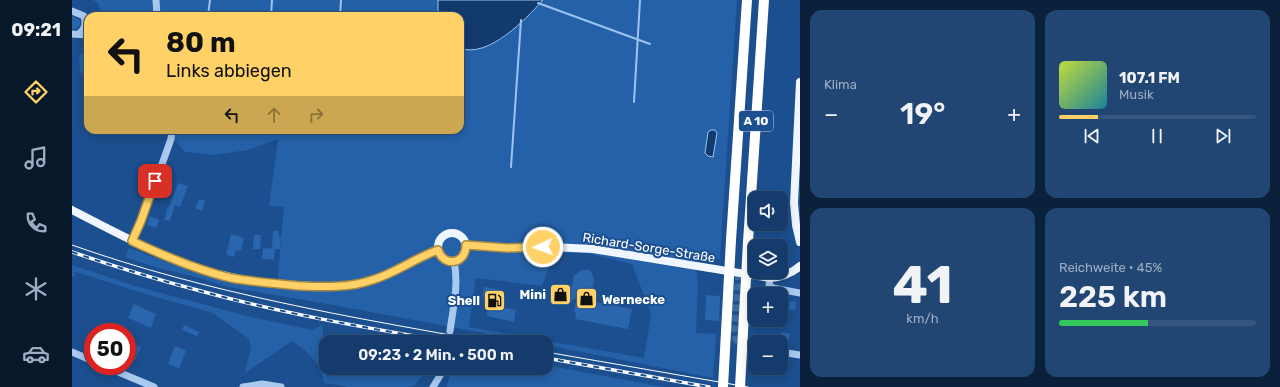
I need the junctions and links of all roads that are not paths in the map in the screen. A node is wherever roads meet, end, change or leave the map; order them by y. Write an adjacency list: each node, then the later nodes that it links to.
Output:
1 (156, 0): 5 (street)
2 (747, 0): 31 (highway, A 10, bridge)
3 (764, 0): 32 (highway, A 10, bridge)
4 (72, 11): 6 (street)
5 (157, 12)
6 (84, 16)
7 (800, 82): 11 (main road)
8 (172, 134): 10 (street)
9 (72, 210): 10 (main road)
10 (132, 241): 13 (main road)
11 (800, 242)
12 (466, 245): 13 (main road); 14 (main road); 16 (main road, Richard-Sorge-Straße)
13 (438, 250): 14 (main road)
14 (454, 261): 20 (street)
15 (800, 266): 17 (main road, Richard-Sorge-Straße)
16 (748, 274)
17 (788, 274)
18 (770, 279): 19 (street)
19 (800, 293)
20 (450, 331)
21 (72, 352): 24 (street)
22 (788, 353): 23 (street)
23 (800, 355)
24 (84, 357)
25 (125, 375): 27 (street)
26 (439, 375): 30 (street)
27 (154, 387)
28 (244, 387): 29 (street)
29 (281, 387)
30 (433, 387)
31 (723, 387)
32 (740, 387)

